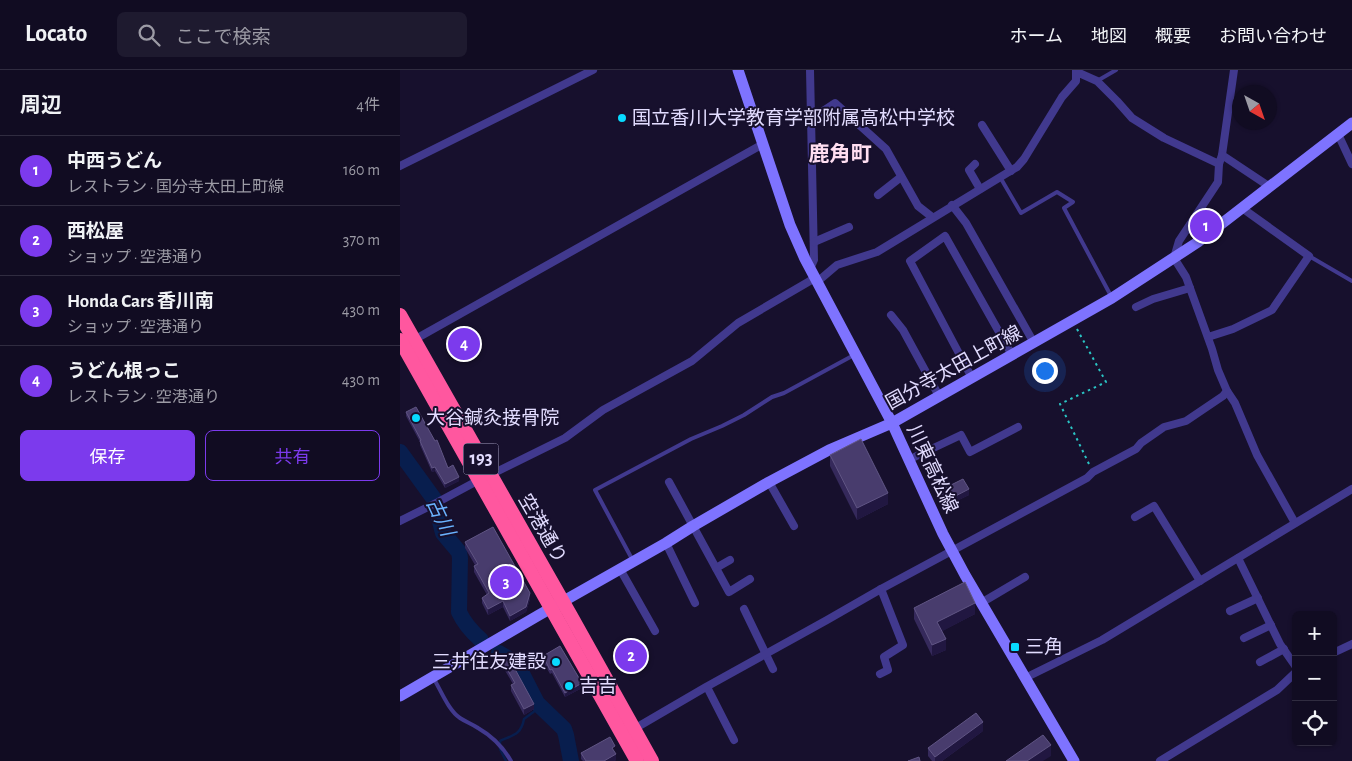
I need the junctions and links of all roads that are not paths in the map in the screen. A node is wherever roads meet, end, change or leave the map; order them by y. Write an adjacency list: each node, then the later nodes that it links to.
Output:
1 (593, 70): 17 (street)
2 (738, 70): 12 (main road, 川東高松線)
3 (810, 70): 8 (street)
4 (1116, 70): 7 (lane)
5 (1234, 70): 13 (street)
6 (1077, 71): 7 (street); 18 (street)
7 (1097, 81): 15 (street)
8 (811, 119): 19 (street); 28 (street)
9 (1352, 123): 11 (main road, 国分寺太田上町線)
10 (982, 126): 18 (street)
11 (1338, 134): 16 (street); 21 (main road, 国分寺太田上町線)
12 (763, 144): 31 (main road, 川東高松線); 39 (street)
13 (1222, 155): 15 (street); 21 (street)
14 (975, 164): 22 (street)
15 (1219, 164): 30 (street)
16 (1352, 164)
17 (400, 166)
18 (1011, 171): 20 (street)
19 (901, 177): 23 (street); 26 (street)
20 (1000, 177): 22 (street); 34 (lane)
21 (1270, 187): 25 (main road, 国分寺太田上町線)
22 (980, 189): 24 (street)
23 (878, 194)
24 (952, 205): 26 (street); 40 (street)
25 (1242, 208): 29 (street); 30 (main road, 国分寺太田上町線)
26 (932, 217): 31 (street)
27 (850, 227): 28 (street)
28 (814, 242): 31 (street)
29 (1309, 256): 32 (lane); 38 (street)
30 (1174, 258): 33 (street); 34 (main road, 国分寺太田上町線)
31 (814, 276): 41 (main road, 川東高松線); 49 (street)
32 (1352, 281)
33 (1190, 288): 35 (street); 38 (street)
34 (1112, 298): 40 (main road, 国分寺太田上町線)
35 (1136, 308)
36 (400, 315): 39 (highway, 空港通り / 193)
37 (891, 315): 45 (street)
38 (1208, 336): 44 (street)
39 (406, 342): 49 (highway, 空港通り / 193)
40 (1034, 343): 42 (main road, 国分寺太田上町線)
41 (856, 354): 46 (main road, 川東高松線); 62 (lane)
42 (1012, 355): 43 (main road, 国分寺太田上町線); 43 (street)
43 (972, 378): 45 (main road, 国分寺太田上町線)
44 (1227, 391): 55 (street); 59 (street)
45 (939, 396): 46 (main road, 国分寺太田上町線)
46 (892, 423): 48 (main road, 川東高松線); 51 (main road, 国分寺太田上町線)
47 (1018, 427): 48 (street)
48 (908, 460): 59 (main road, 川東高松線)
49 (485, 477): 54 (street); 72 (highway, 空港通り / 193)
50 (669, 482): 56 (street)
51 (769, 482): 56 (main road, 国分寺太田上町線); 57 (street)
52 (1352, 488): 55 (street)
53 (1135, 517): 67 (street)
54 (400, 521)
55 (1295, 523): 60 (street)
56 (693, 526): 58 (main road, 国分寺太田上町線); 63 (street)
57 (794, 526)
58 (666, 543): 62 (main road, 国分寺太田上町線); 70 (street)
59 (951, 550): 68 (street); 71 (main road, 川東高松線)
60 (1238, 558): 67 (street); 69 (street)
61 (730, 560): 63 (street)
62 (634, 562): 64 (main road, 国分寺太田上町線)
63 (716, 568): 66 (street)
64 (620, 569): 72 (main road, 国分寺太田上町線); 76 (street)
65 (1025, 577): 71 (street)
66 (750, 580)
67 (1200, 581): 88 (street)
68 (881, 589): 81 (street); 85 (street)
69 (1258, 598): 74 (street); 75 (street)
70 (695, 603)
71 (981, 604): 88 (main road, 川東高松線)
72 (557, 605): 87 (main road, 国分寺太田上町線); 91 (highway, 空港通り / 193); 94 (highway, 空港通り / 193)
73 (744, 609): 81 (street)
74 (1230, 611)
75 (1271, 625): 77 (street); 79 (street)
76 (655, 631)
77 (1244, 638)
78 (1352, 644): 80 (street)
79 (1284, 650): 82 (street); 83 (street)
80 (1337, 651)
81 (766, 654): 84 (street); 89 (street)
82 (1292, 661)
83 (1260, 662)
84 (773, 669)
85 (880, 674)
86 (1292, 676): 97 (street)
87 (433, 677): 90 (main road, 国分寺太田上町線); 93 (lane)
88 (1025, 678): 96 (main road, 川東高松線)
89 (707, 687): 91 (street); 92 (street)
90 (400, 696)
91 (634, 729): 95 (highway, 空港通り / 193)
92 (734, 740)
93 (511, 761)
94 (636, 761)
95 (652, 761)
96 (1074, 761)
97 (1160, 761)

